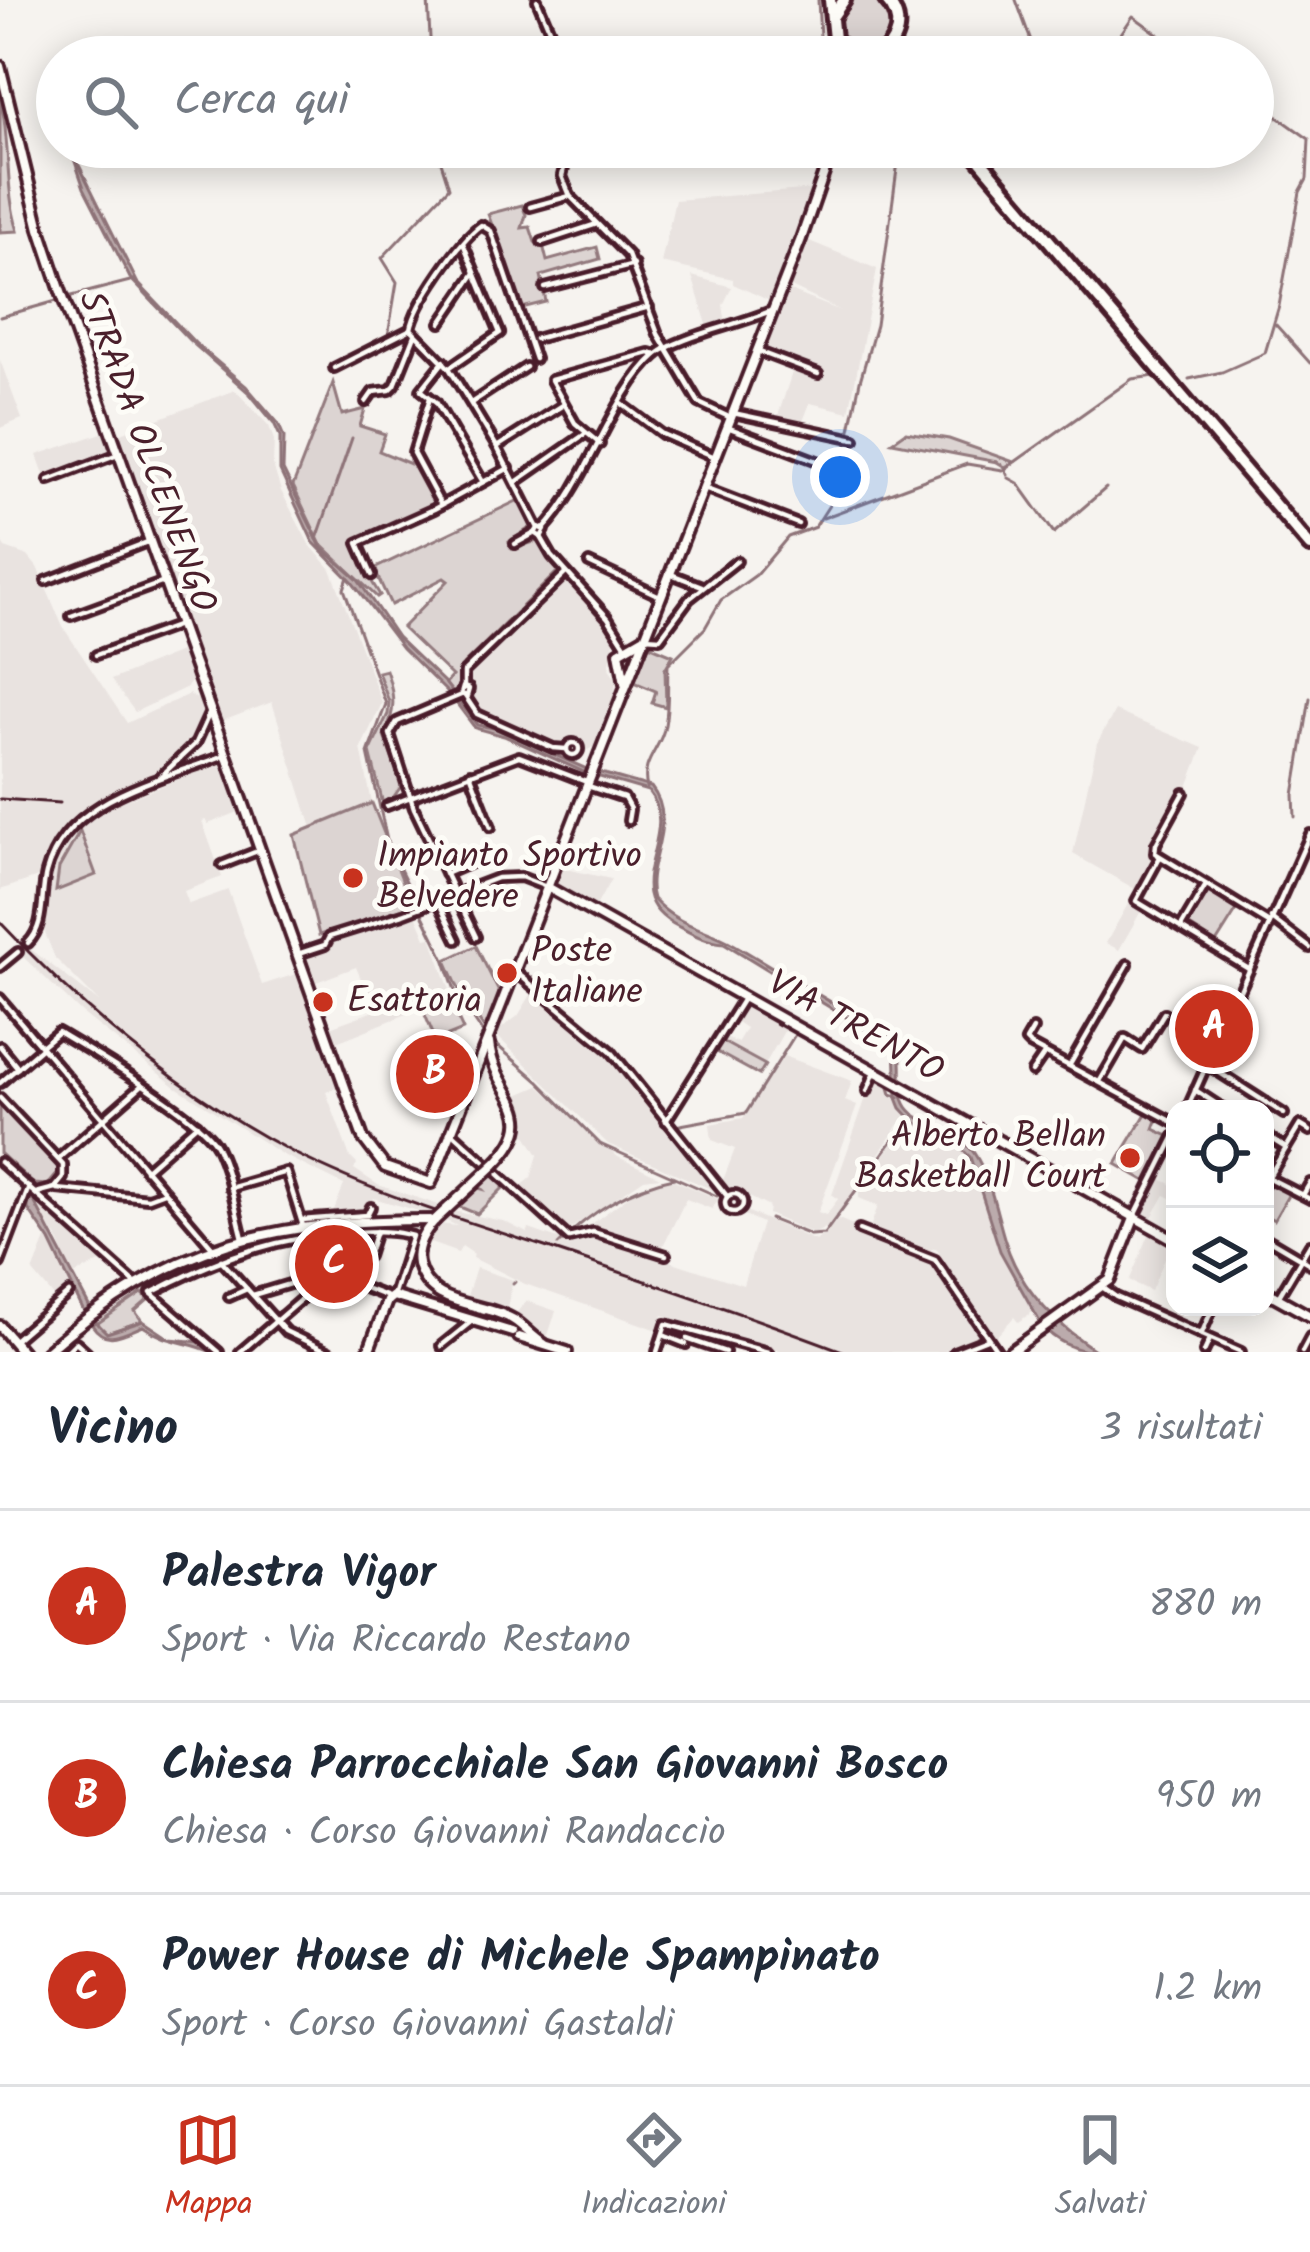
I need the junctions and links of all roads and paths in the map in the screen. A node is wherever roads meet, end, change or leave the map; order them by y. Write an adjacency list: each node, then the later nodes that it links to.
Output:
1 (537, 0): 7 (street)
2 (830, 0): 5 (main road)
3 (844, 0): 5 (main road)
4 (888, 2): 6 (main road)
5 (833, 16): 8 (main road)
6 (898, 33): 9 (main road); 10 (main road)
7 (552, 36)
8 (835, 36)
9 (896, 36)
10 (898, 36)
11 (0, 66): 49 (street, STRADA OLCENENGO)
12 (564, 168): 15 (street)
13 (825, 168): 24 (street)
14 (987, 168): 62 (main road)
15 (570, 196): 16 (street); 17 (street)
16 (530, 208)
17 (597, 224): 18 (street); 20 (street)
18 (542, 242)
19 (463, 243): 21 (street); 28 (street); 33 (street)
20 (634, 266): 22 (street); 23 (street)
21 (476, 273): 26 (street); 37 (street)
22 (545, 288)
23 (649, 307): 29 (street); 30 (street)
24 (772, 310): 25 (street); 27 (street)
25 (742, 322): 27 (street); 30 (street)
26 (441, 323)
27 (766, 327): 31 (street)
28 (413, 332): 34 (street); 36 (street); 40 (street)
29 (535, 339)
30 (666, 349): 32 (street); 44 (street)
31 (757, 351): 38 (street); 44 (street)
32 (656, 355): 42 (street); 43 (street)
33 (535, 358)
34 (444, 361): 37 (street); 39 (street)
35 (526, 367): 41 (street)
36 (334, 368)
37 (449, 368): 41 (street)
38 (818, 374)
39 (430, 398): 54 (street); 57 (street)
40 (366, 403)
41 (471, 404): 48 (street)
42 (621, 404): 47 (street); 50 (street)
43 (562, 405): 45 (street); 48 (street)
44 (730, 420): 46 (street); 50 (street); 51 (street)
45 (586, 434): 47 (street); 55 (street)
46 (851, 438)
47 (600, 444): 59 (street)
48 (497, 446): 52 (street)
49 (118, 454): 53 (street); 60 (street, STRADA OLCENENGO)
50 (715, 457): 56 (street)
51 (828, 465)
52 (508, 468): 54 (street); 55 (street)
53 (49, 480)
54 (483, 482): 57 (street)
55 (515, 482): 59 (street)
56 (704, 488): 58 (street); 66 (street)
57 (441, 505): 67 (street)
58 (798, 524)
59 (540, 532): 61 (street); 65 (street)
60 (150, 541): 68 (street); 69 (street, STRADA OLCENENGO)
61 (514, 544)
62 (1310, 546)
63 (737, 561): 70 (street)
64 (589, 563): 71 (street)
65 (566, 573): 74 (street); 79 (street)
66 (670, 574): 70 (street); 71 (street)
67 (372, 575)
68 (46, 580)
69 (164, 582): 72 (street); 73 (street, STRADA OLCENENGO)
70 (702, 586): 75 (street)
71 (662, 597): 75 (street)
72 (71, 616)
73 (179, 625): 76 (street); 80 (street, STRADA OLCENENGO)
74 (616, 633): 77 (street); 78 (street)
75 (646, 636): 78 (street)
76 (97, 655)
77 (618, 655): 78 (street)
78 (630, 657): 84 (street)
79 (460, 696): 81 (street); 87 (street)
80 (210, 712): 82 (street, STRADA OLCENENGO); 85 (street)
81 (566, 749)
82 (226, 755): 85 (street); 92 (street, STRADA OLCENENGO)
83 (470, 773): 84 (street); 87 (street); 90 (street)
84 (590, 779): 89 (street); 98 (street)
85 (148, 785): 105 (street)
86 (1184, 793): 93 (street)
87 (410, 796): 88 (street); 96 (street)
88 (387, 806)
89 (628, 821)
90 (491, 827)
91 (1310, 834): 101 (street)
92 (260, 850): 95 (street); 108 (street, STRADA OLCENENGO)
93 (1160, 857): 97 (street); 102 (street)
94 (482, 858): 96 (street)
95 (222, 865)
96 (446, 874): 99 (street)
97 (1206, 885): 101 (street); 102 (street)
98 (548, 888): 99 (street); 112 (street); 113 (street, VIA TRENTO)
99 (455, 894): 100 (street); 103 (street)
100 (438, 901): 104 (street); 108 (street)
101 (1270, 920): 106 (street); 111 (street)
102 (1181, 928): 111 (street)
103 (476, 937)
104 (457, 940)
105 (28, 943)
106 (1310, 949)
107 (18, 952): 110 (street)
108 (297, 955): 140 (street, STRADA OLCENENGO)
109 (1128, 964): 122 (street)
110 (0, 967)
111 (1249, 969): 121 (street)
112 (516, 972): 120 (street); 137 (street)
113 (744, 997): 125 (street, VIA TRENTO); 137 (street)
114 (0, 998): 118 (street)
115 (1164, 1012): 126 (street)
116 (1033, 1029): 119 (street)
117 (0, 1046): 123 (street)
118 (41, 1047): 123 (street); 128 (street); 136 (street)
119 (1045, 1053): 122 (street); 124 (street)
120 (484, 1063): 140 (street); 159 (street, bridge)
121 (1206, 1064): 129 (street); 134 (street)
122 (1070, 1065): 126 (street)
123 (18, 1068): 127 (street)
124 (1032, 1072)
125 (874, 1074): 130 (street); 158 (street, VIA TRENTO)
126 (1100, 1081): 135 (street)
127 (0, 1083)
128 (141, 1086): 136 (street); 138 (street)
129 (1195, 1090): 132 (street); 133 (street)
130 (867, 1091)
131 (0, 1098): 144 (street)
132 (1191, 1100)
133 (1211, 1100)
134 (1283, 1114)
135 (1166, 1118)
136 (103, 1121): 144 (street); 147 (street)
137 (666, 1121): 155 (street)
138 (197, 1124): 147 (street); 152 (street)
139 (1310, 1131): 142 (street)
140 (452, 1132): 168 (street)
141 (1274, 1141): 142 (street)
142 (1286, 1148): 146 (street)
143 (1166, 1154): 158 (street)
144 (59, 1158): 151 (street)
145 (0, 1162): 150 (street)
146 (1274, 1167)
147 (145, 1170): 153 (street)
148 (1274, 1183): 156 (street)
149 (1310, 1183): 156 (street)
150 (29, 1187): 154 (street); 172 (street)
151 (56, 1188): 153 (street); 154 (street)
152 (230, 1188): 160 (street); 164 (street)
153 (164, 1192): 167 (street)
154 (36, 1193): 175 (street)
155 (727, 1196)
156 (1306, 1197)
157 (370, 1207): 160 (street)
158 (1135, 1216): 163 (street, VIA TRENTO); 176 (street)
159 (435, 1220): 160 (street); 188 (street)
160 (304, 1227): 162 (street); 164 (street); 170 (street); 174 (street)
161 (860, 1229): 192 (street)
162 (376, 1231): 169 (street); 182 (street)
163 (1166, 1235)
164 (244, 1238): 167 (street)
165 (1274, 1243): 171 (street)
166 (1310, 1244): 171 (street)
167 (212, 1247): 175 (street)
168 (666, 1255)
169 (368, 1256)
170 (221, 1259): 178 (street); 204 (street)
171 (1301, 1259): 173 (street); 181 (street)
172 (0, 1263)
173 (1310, 1264)
174 (319, 1279): 178 (street); 182 (street); 185 (street)
175 (136, 1283): 201 (street)
176 (1102, 1287): 190 (street); 199 (street)
177 (69, 1292): 195 (street)
178 (250, 1292): 180 (street); 185 (street)
179 (1274, 1296): 181 (street)
180 (229, 1297)
181 (1278, 1298): 184 (street)
182 (392, 1300): 186 (street); 207 (street)
183 (1209, 1316): 190 (street)
184 (1310, 1316)
185 (276, 1321): 205 (street); 206 (street)
186 (472, 1321): 188 (street); 197 (street)
187 (0, 1326): 195 (street)
188 (518, 1331): 196 (street)
189 (662, 1335): 193 (street); 193 (street); 210 (street)
190 (1201, 1335): 194 (street)
191 (1310, 1337): 217 (street)
192 (988, 1338): 213 (street); 214 (street)
193 (688, 1339): 198 (street); 211 (street)
194 (1210, 1339): 215 (street); 216 (street)
195 (13, 1341): 200 (street)
196 (542, 1344): 208 (street); 209 (street)
197 (441, 1346)
198 (728, 1350): 212 (street)
199 (1013, 1351)
200 (22, 1352)
201 (46, 1352)
202 (66, 1352): 203 (street)
203 (87, 1352)
204 (219, 1352)
205 (240, 1352)
206 (329, 1352)
207 (368, 1352)
208 (531, 1352)
209 (567, 1352)
210 (657, 1352)
211 (683, 1352)
212 (768, 1352)
213 (953, 1352)
214 (998, 1352)
215 (1204, 1352)
216 (1241, 1352)
217 (1302, 1352)

